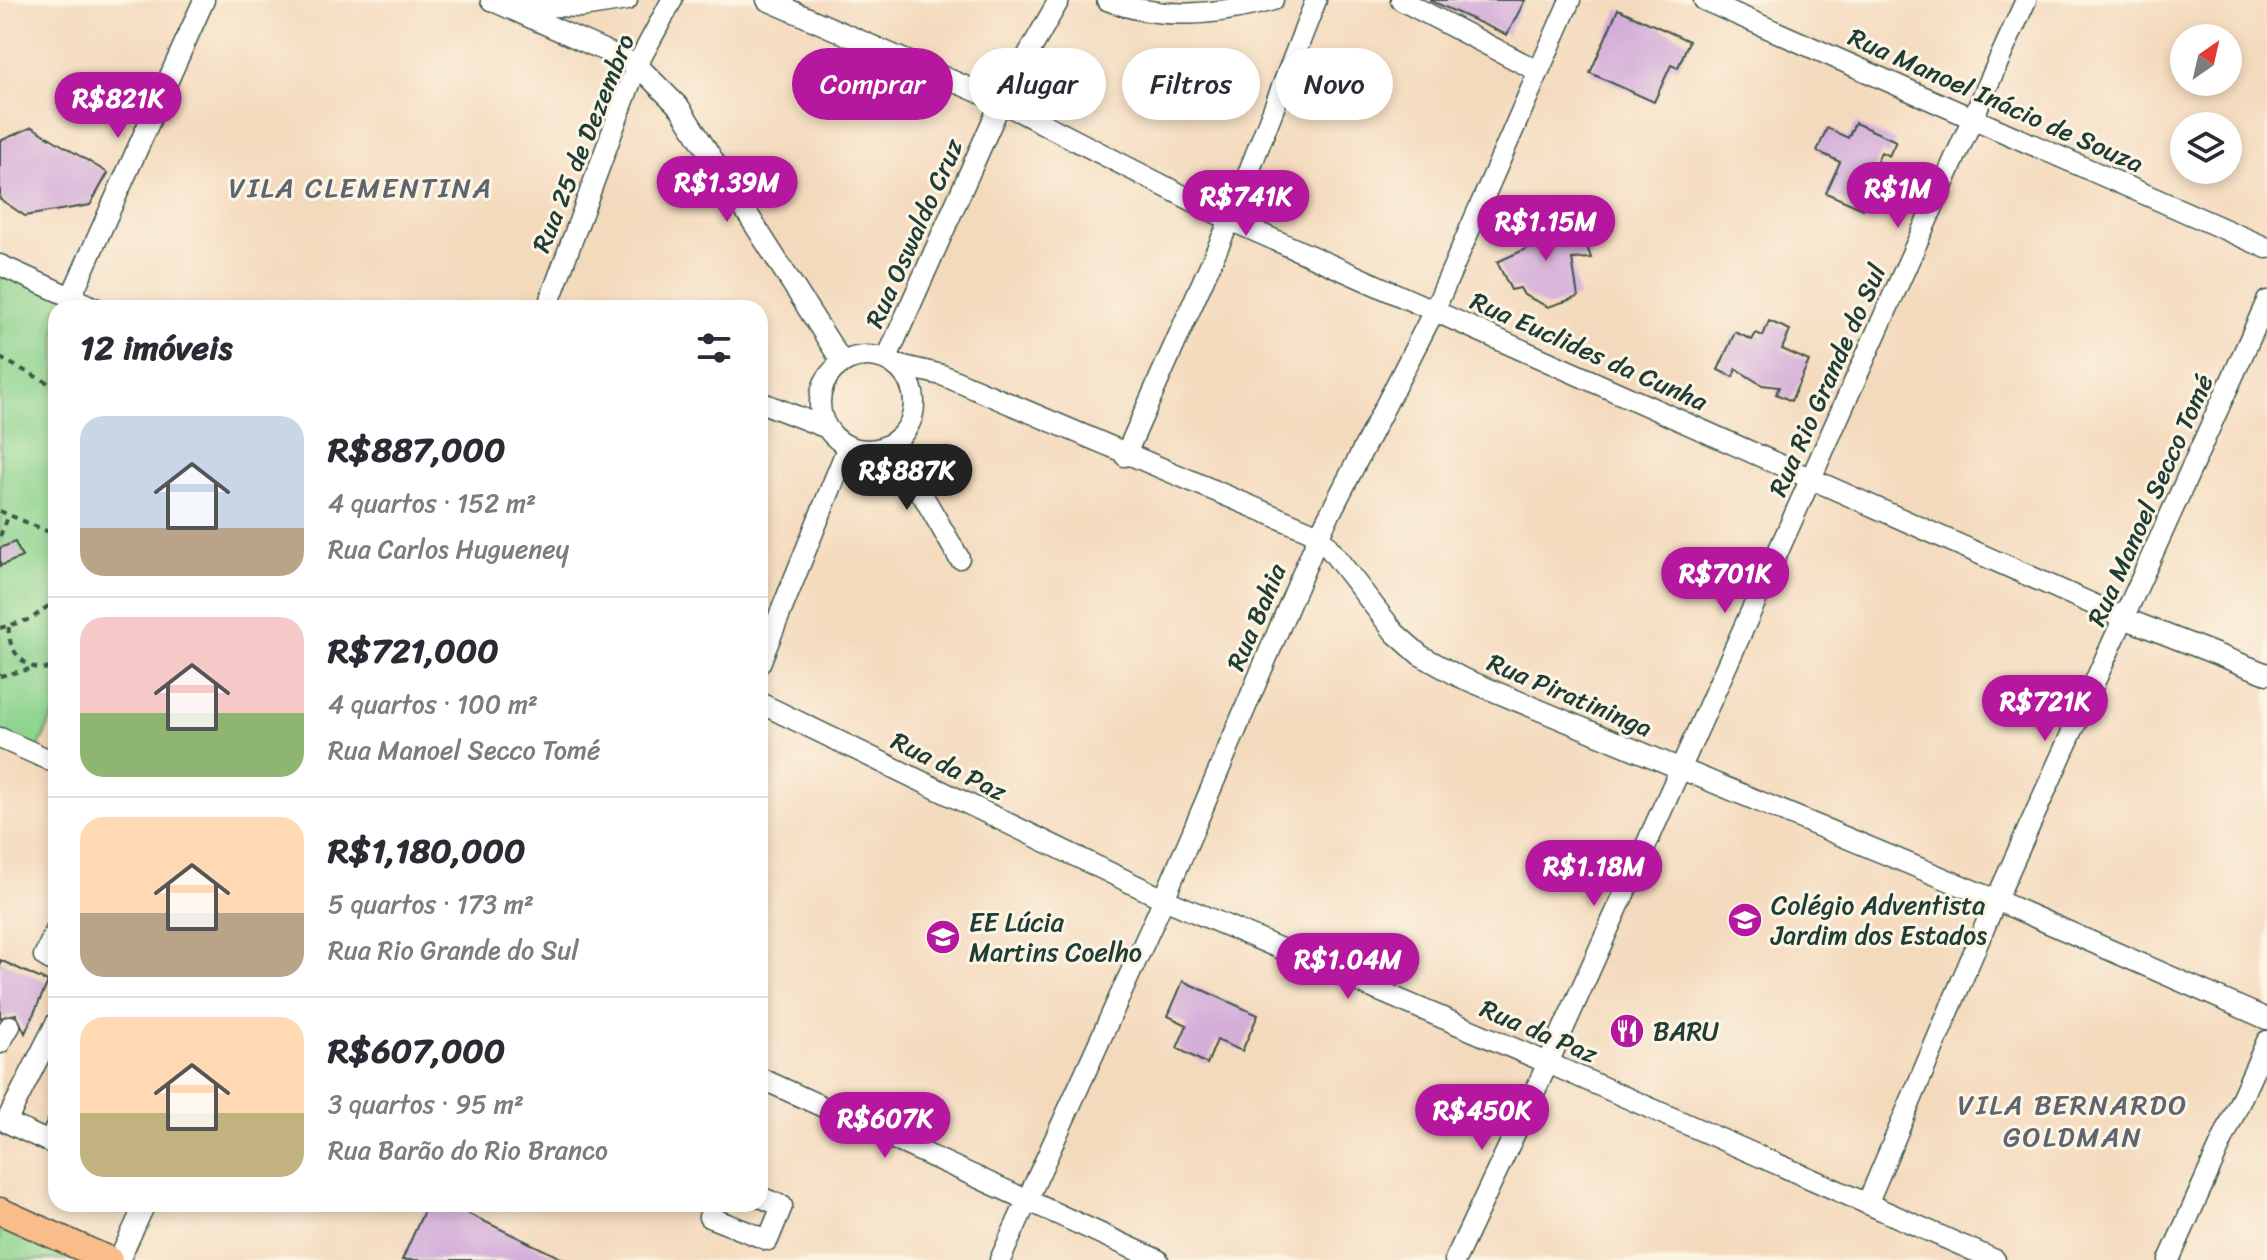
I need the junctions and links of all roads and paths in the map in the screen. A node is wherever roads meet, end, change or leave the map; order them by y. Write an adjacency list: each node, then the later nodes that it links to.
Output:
1 (204, 0): 24 (street)
2 (627, 0): 13 (street)
3 (672, 0): 15 (street, Rua 25 de Dezembro)
4 (767, 0): 17 (street, Rua Euclides da Cunha)
5 (1059, 0): 14 (street, Rua Oswaldo Cruz)
6 (1107, 0): 7 (street)
7 (1273, 0)
8 (1316, 0): 21 (street)
9 (1401, 0): 16 (street)
10 (1570, 0): 16 (street, Rua Bahia)
11 (1704, 0): 18 (street, Rua Manoel Inácio de Souza)
12 (2026, 0): 18 (street, Rua Rio Grande do Sul)
13 (496, 2): 15 (street)
14 (1032, 48)
15 (637, 65): 26 (street, Rua 25 de Dezembro); 30 (street)
16 (1536, 70): 28 (street, Rua Bahia)
17 (969, 88)
18 (1973, 118): 22 (street, Rua Manoel Inácio de Souza); 38 (street, Rua Rio Grande do Sul)
19 (993, 120): 31 (street, Rua Oswaldo Cruz)
20 (1036, 120): 21 (street, Rua Euclides da Cunha)
21 (1230, 220): 28 (street, Rua Euclides da Cunha); 37 (street)
22 (2267, 248)
23 (0, 265): 24 (street)
24 (71, 297): 25 (street)
25 (78, 300)
26 (550, 300)
27 (2267, 301): 46 (street, Rua Manoel Secco Tomé)
28 (1434, 311): 38 (street, Rua Euclides da Cunha); 42 (street, Rua Bahia)
29 (0, 358): 32 (path)
30 (842, 362): 31 (street); 34 (street)
31 (891, 362): 35 (street); 37 (street)
32 (48, 383)
33 (768, 405): 34 (street)
34 (827, 428): 36 (street)
35 (893, 444): 36 (street); 44 (street)
36 (848, 446): 49 (street)
37 (1125, 456): 42 (street)
38 (1811, 479): 46 (street, Rua Euclides da Cunha); 57 (street, Rua Rio Grande do Sul)
39 (0, 511): 40 (path)
40 (9, 515): 41 (path); 43 (path)
41 (48, 532)
42 (1319, 535): 57 (street, Rua Piratininga); 58 (street, Rua Bahia)
43 (0, 536)
44 (959, 558)
45 (48, 606): 47 (path)
46 (2126, 619): 52 (street, Rua Euclides da Cunha); 59 (street, Rua Manoel Secco Tomé)
47 (9, 627): 48 (path); 51 (path)
48 (0, 628)
49 (768, 643)
50 (48, 668): 51 (path)
51 (40, 670): 53 (path)
52 (2267, 674)
53 (0, 676)
54 (768, 707): 58 (street, Rua da Paz)
55 (0, 738): 56 (street)
56 (48, 759)
57 (1680, 770): 59 (street, Rua Piratininga); 63 (street, Rua Rio Grande do Sul)
58 (1164, 899): 63 (street, Rua da Paz); 68 (street, Rua Bahia)
59 (1996, 900): 60 (street, Rua Piratininga); 69 (street, Rua Manoel Secco Tomé)
60 (2267, 1019)
61 (48, 1038): 65 (street)
62 (2267, 1041): 81 (street)
63 (1548, 1063): 69 (street, Rua da Paz); 79 (street, Rua Rio Grande do Sul)
64 (768, 1082): 68 (street)
65 (3, 1121): 66 (street)
66 (48, 1142)
67 (768, 1200): 73 (street)
68 (1029, 1202): 77 (street, Rua Bahia); 78 (street)
69 (1867, 1204): 80 (street, Rua da Paz)
70 (0, 1211): 74 (main road)
71 (141, 1212): 75 (street)
72 (711, 1212): 73 (street)
73 (768, 1240): 76 (street)
74 (109, 1260)
75 (119, 1260)
76 (759, 1260)
77 (1000, 1260)
78 (1158, 1260)
79 (1455, 1260)
80 (1995, 1260)
81 (2169, 1260)

